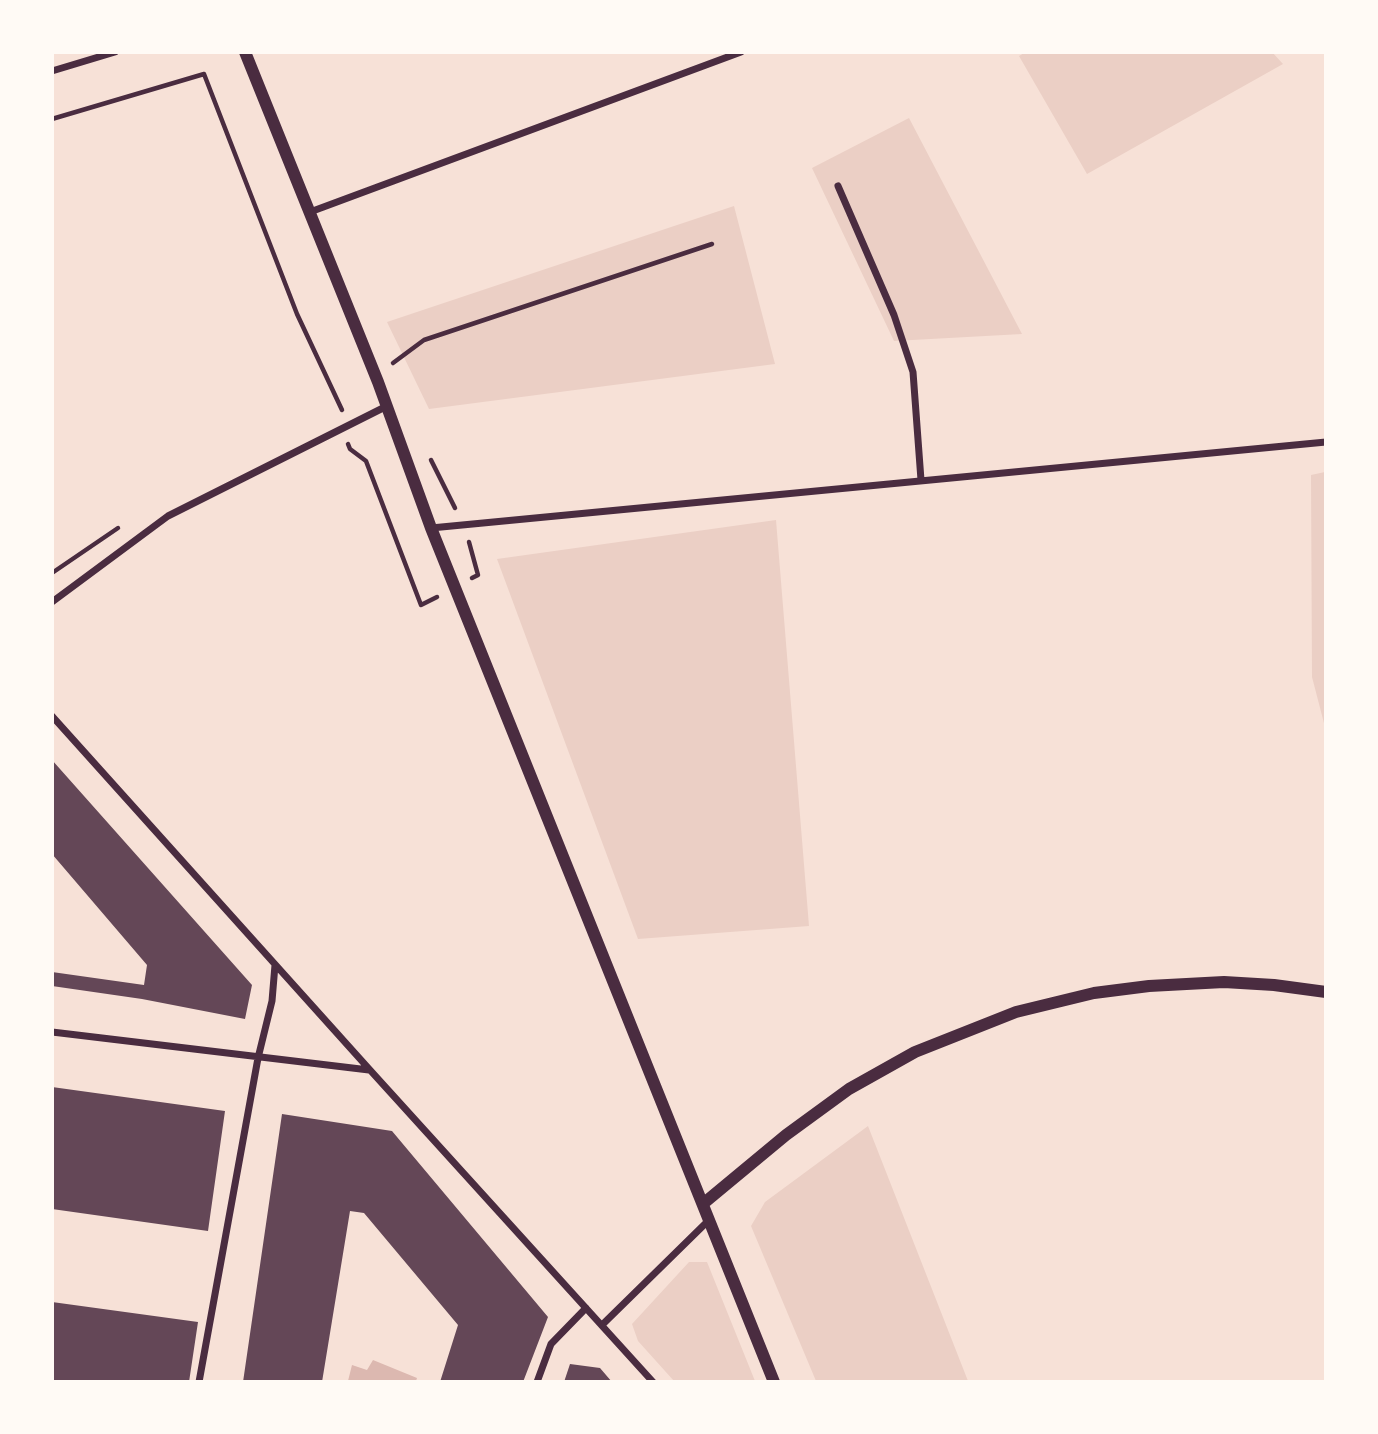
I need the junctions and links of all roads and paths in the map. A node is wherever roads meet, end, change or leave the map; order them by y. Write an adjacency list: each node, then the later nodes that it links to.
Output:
1 (115, 52): 4 (street)
2 (245, 52): 7 (street)
3 (741, 52): 7 (street)
4 (52, 71)
5 (52, 119): 11 (path)
6 (838, 186): 13 (street)
7 (310, 212): 9 (street)
8 (712, 244): 9 (path)
9 (377, 382): 10 (street)
10 (387, 406): 14 (street); 15 (street)
11 (343, 410)
12 (1325, 442): 13 (street)
13 (921, 480): 14 (street)
14 (431, 528): 22 (street)
15 (52, 602)
16 (52, 716): 17 (street)
17 (275, 965): 20 (street); 21 (street)
18 (1325, 992): 22 (street)
19 (52, 1032): 20 (street)
20 (258, 1058): 21 (street); 26 (street)
21 (370, 1070): 24 (street)
22 (704, 1202): 23 (street)
23 (710, 1219): 25 (street); 29 (street)
24 (586, 1308): 25 (street); 27 (street)
25 (602, 1325): 28 (street)
26 (198, 1381)
27 (537, 1381)
28 (653, 1381)
29 (774, 1381)

